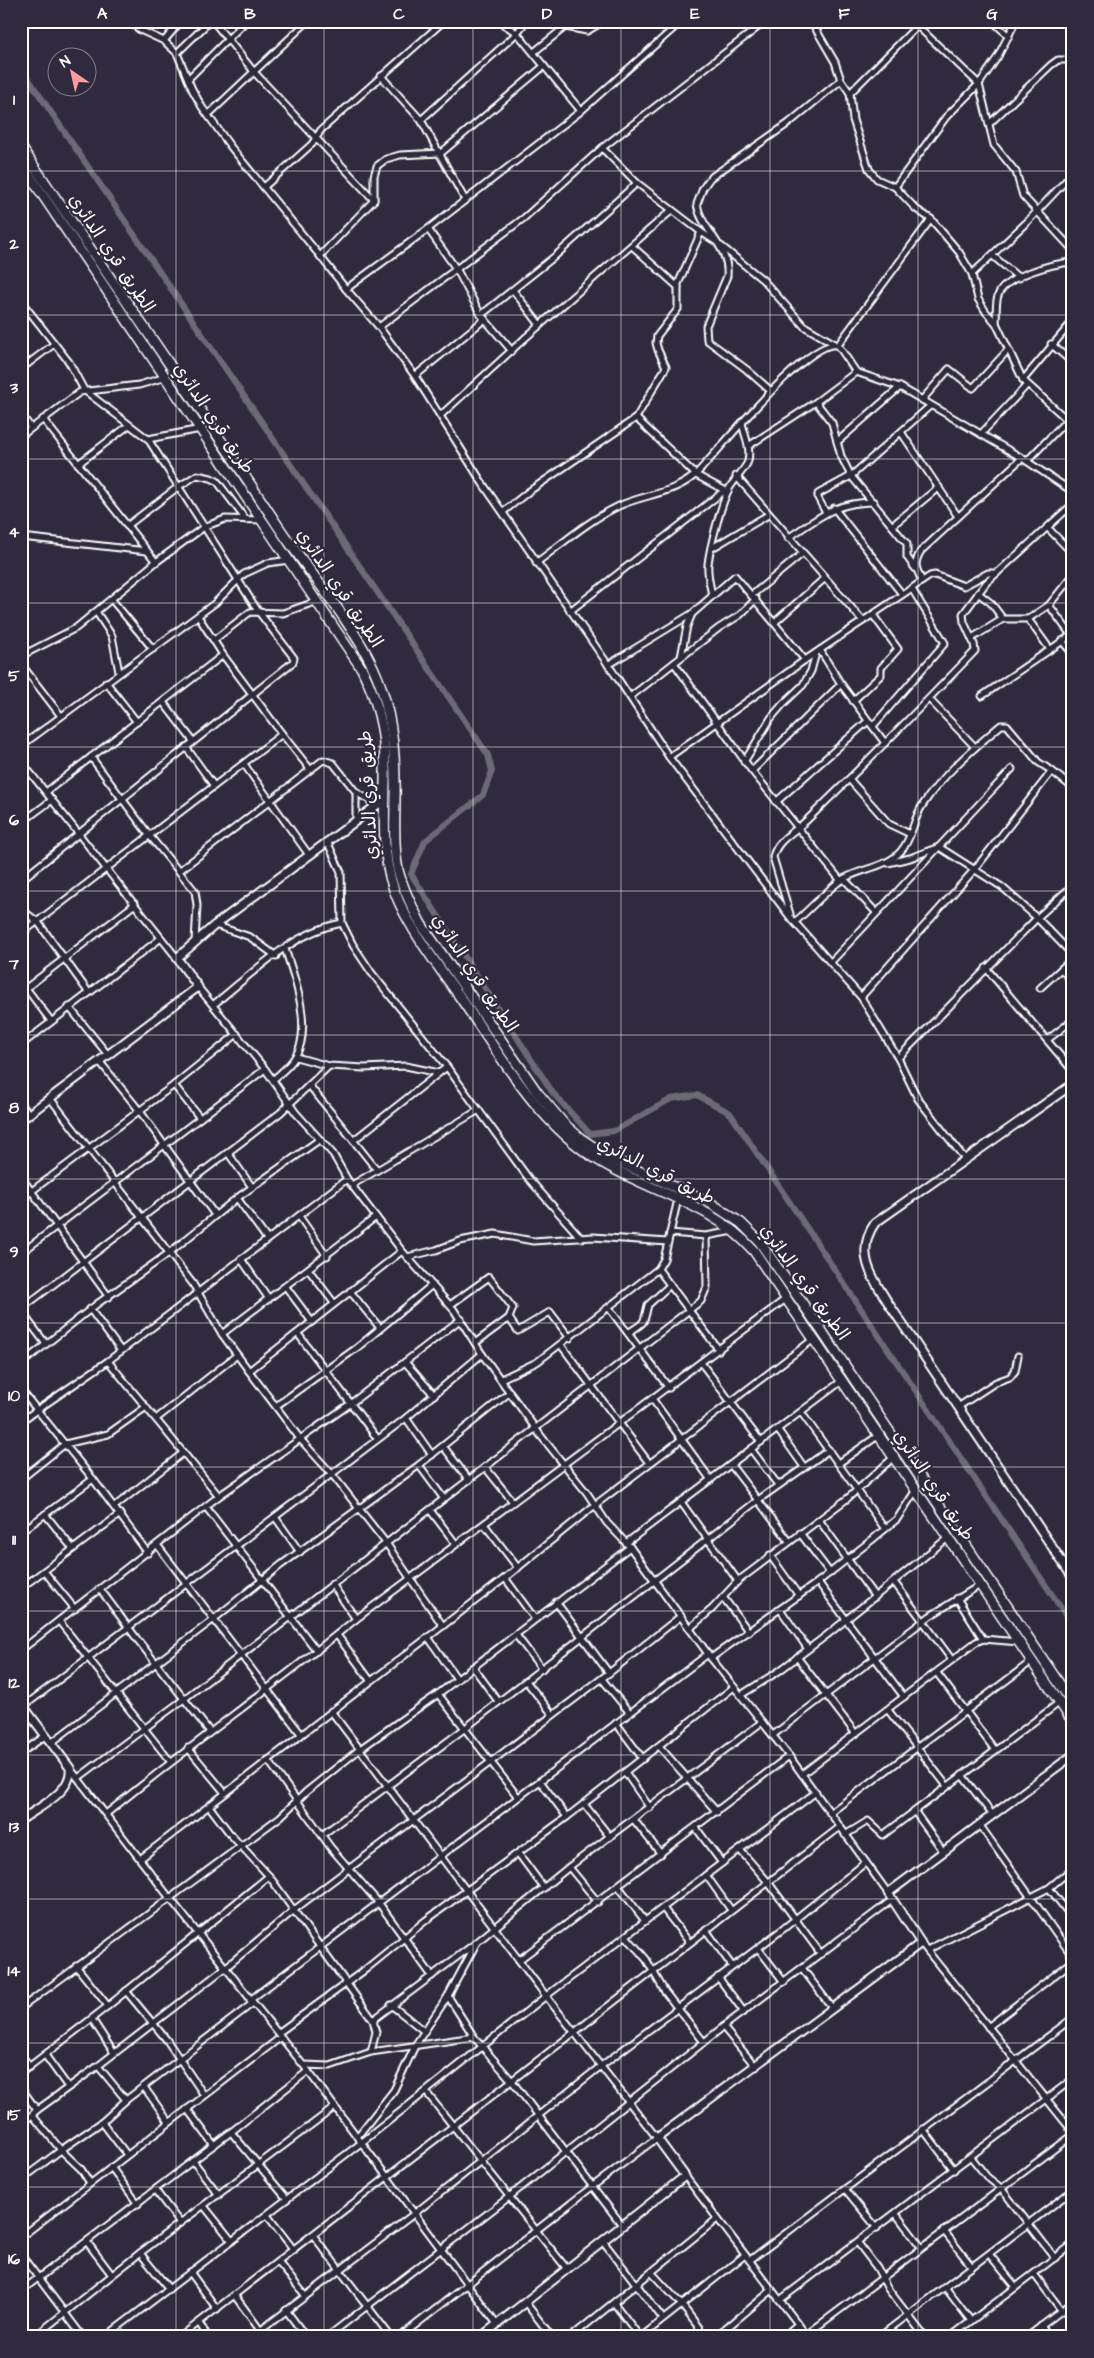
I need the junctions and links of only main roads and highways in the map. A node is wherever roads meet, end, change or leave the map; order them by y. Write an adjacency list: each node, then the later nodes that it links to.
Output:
1 (21, 146): 3 (highway, الطريق قري الدائري)
2 (21, 163): 4 (highway, طريق قري الدائري)
3 (1073, 1704)
4 (1073, 1722)

